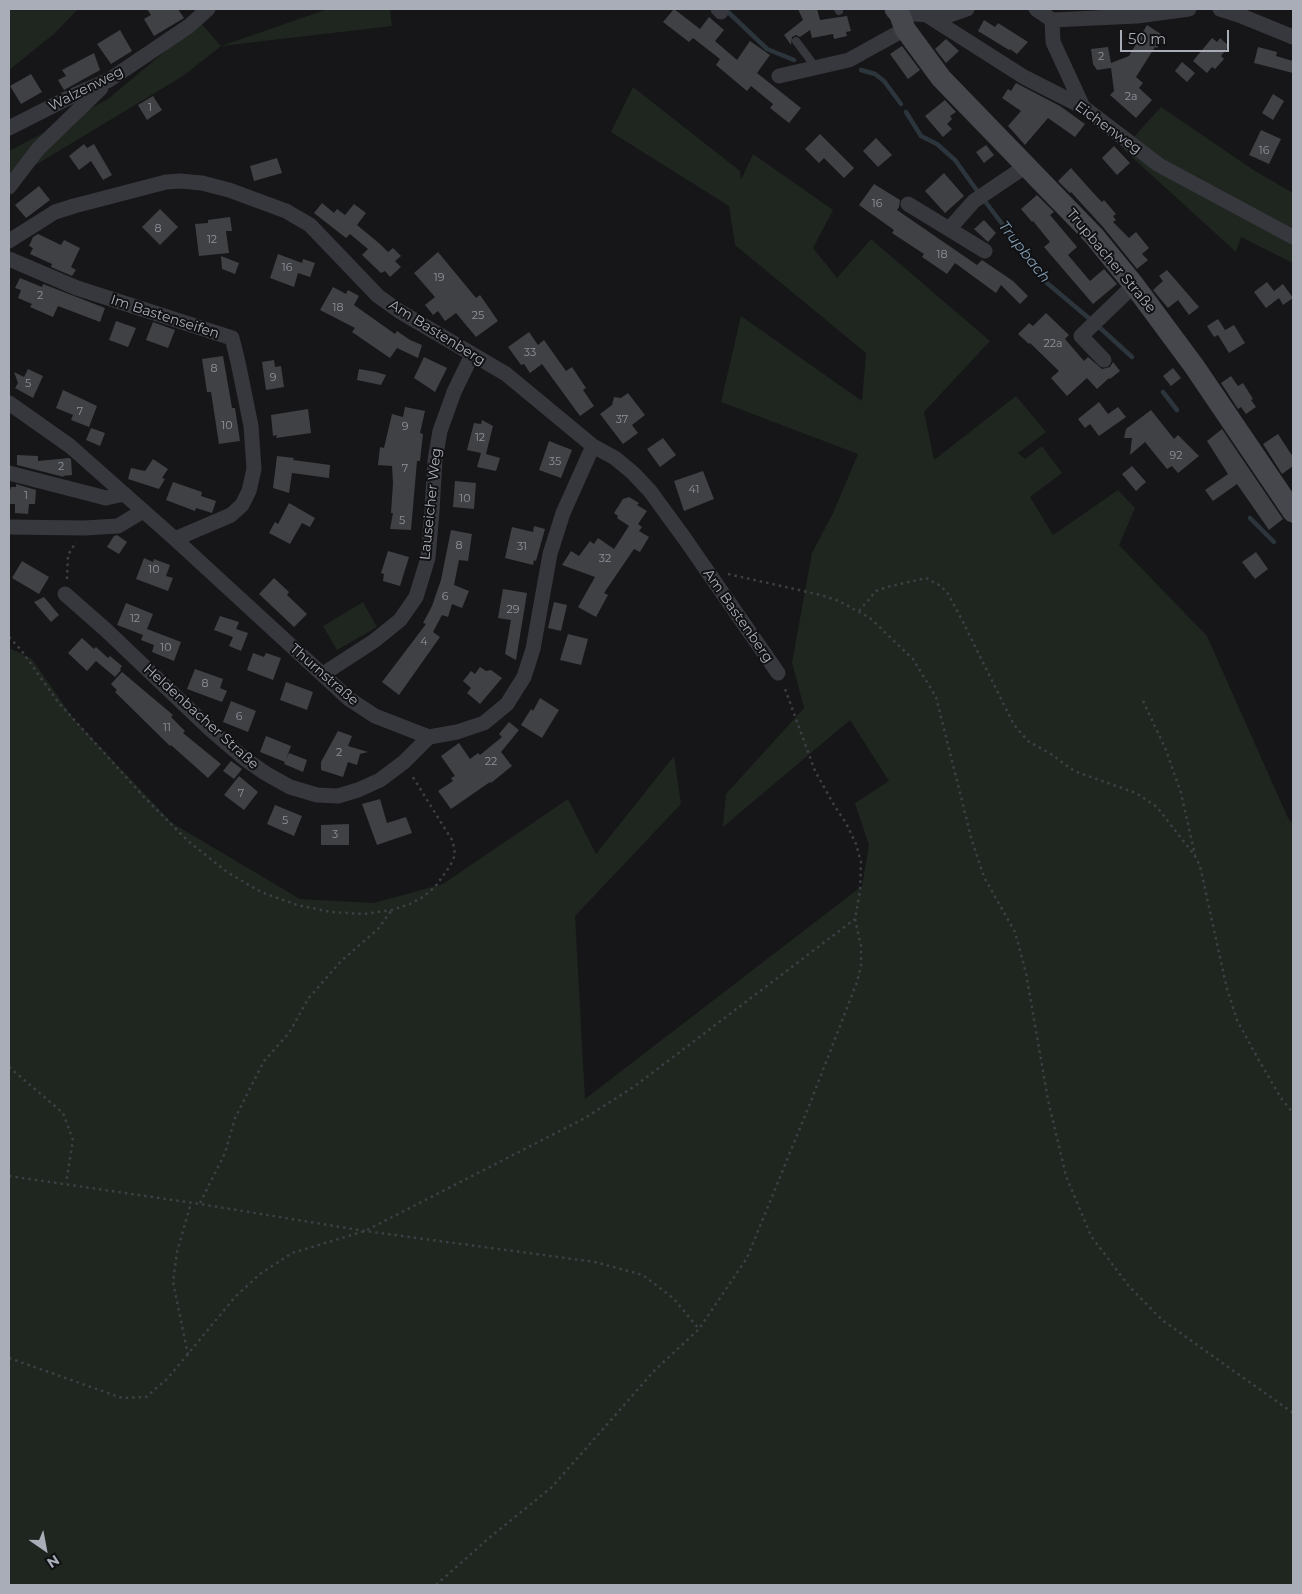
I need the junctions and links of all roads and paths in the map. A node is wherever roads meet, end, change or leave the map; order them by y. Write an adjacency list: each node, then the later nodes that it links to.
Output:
1 (208, 9): 13 (street, Walzenweg)
2 (966, 9): 6 (street)
3 (1036, 9): 8 (street)
4 (1189, 9): 8 (street)
5 (1220, 9): 9 (street)
6 (926, 14): 7 (street); 14 (street, Eichenweg)
7 (899, 17): 11 (street); 16 (street, Trupbacher Straße)
8 (1052, 20): 14 (street)
9 (1293, 37)
10 (796, 41): 11 (lane)
11 (817, 68): 12 (street)
12 (779, 76)
13 (109, 80): 15 (street, Walzenweg); 17 (street)
14 (1083, 107): 20 (street, Eichenweg)
15 (9, 128)
16 (1026, 166): 19 (street); 24 (street, Trupbacher Straße)
17 (9, 186)
18 (908, 204): 19 (street)
19 (950, 228): 22 (street)
20 (1293, 237)
21 (9, 241): 25 (street, Am Bastenberg)
22 (985, 252)
23 (9, 259): 34 (street, Im Bastenseifen)
24 (1134, 285): 26 (street); 32 (street, Trupbacher Straße)
25 (472, 355): 28 (street, Am Bastenberg); 42 (street, Lauseicher Weg)
26 (1104, 360)
27 (9, 403): 30 (street, Thurnstraße)
28 (592, 446): 36 (street, Am Bastenberg); 44 (street)
29 (9, 473): 30 (street)
30 (124, 494): 31 (street, Thurnstraße)
31 (143, 510): 33 (street); 34 (street, Thurnstraße)
32 (1293, 512)
33 (9, 527)
34 (175, 539): 42 (street, Thurnstraße)
35 (77, 540): 37 (path)
36 (704, 568): 39 (path); 41 (street, Am Bastenberg)
37 (68, 574)
38 (65, 594): 45 (street, Heldenbacher Straße)
39 (858, 611): 46 (path); 59 (path)
40 (9, 638): 47 (path)
41 (778, 673): 48 (path)
42 (323, 674): 44 (street, Thurnstraße)
43 (1143, 701): 46 (path)
44 (429, 738): 45 (street, Heldenbacher Straße)
45 (404, 762): 47 (path)
46 (1196, 856): 50 (path)
47 (392, 910): 54 (path)
48 (855, 919): 55 (path); 56 (path)
49 (9, 1068): 52 (path)
50 (1293, 1113)
51 (9, 1176): 52 (path)
52 (66, 1184): 53 (path)
53 (191, 1203): 54 (path); 57 (path)
54 (200, 1204): 55 (path)
55 (365, 1231): 56 (path); 57 (path)
56 (699, 1329): 60 (path)
57 (188, 1355): 58 (path)
58 (9, 1358)
59 (1293, 1413)
60 (436, 1585)

